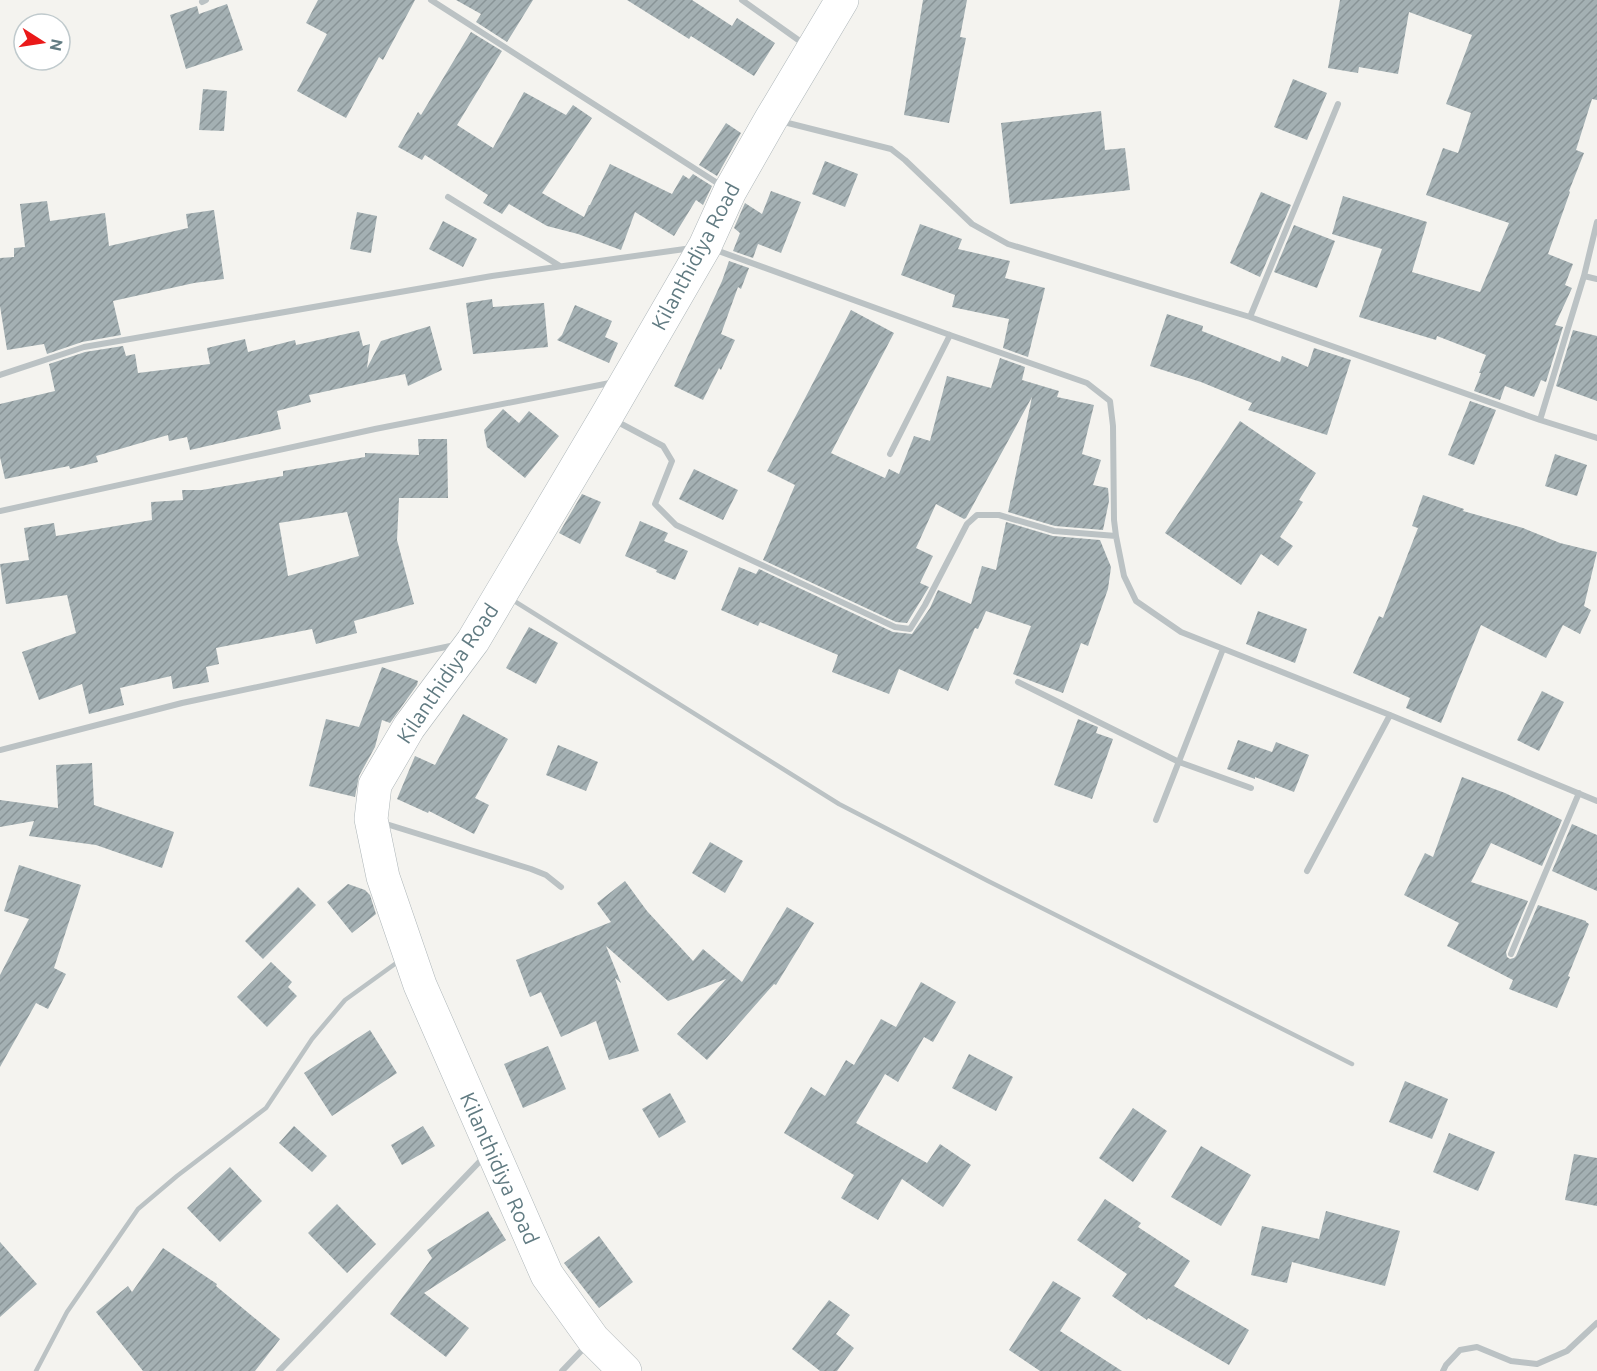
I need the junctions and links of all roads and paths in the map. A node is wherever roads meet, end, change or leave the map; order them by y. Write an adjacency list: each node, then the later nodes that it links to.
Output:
1 (431, 0): 7 (street)
2 (742, 0): 4 (street)
3 (842, 0): 4 (street, Kilanthidiya Road)
4 (812, 50): 6 (street, Kilanthidiya Road)
5 (1338, 104): 14 (street)
6 (771, 119): 7 (street, Kilanthidiya Road); 14 (street)
7 (730, 191): 10 (street, Kilanthidiya Road)
8 (448, 197): 11 (street)
9 (1597, 222): 12 (street)
10 (705, 246): 11 (street); 15 (street); 17 (street, Kilanthidiya Road)
11 (561, 266): 16 (street)
12 (1584, 276): 13 (street); 19 (street)
13 (1597, 279)
14 (1250, 317): 19 (street)
15 (950, 335): 21 (street); 23 (street)
16 (0, 375)
17 (627, 379): 18 (street, Kilanthidiya Road); 22 (street)
18 (606, 417): 23 (street); 24 (street, Kilanthidiya Road)
19 (1540, 420): 20 (street)
20 (1597, 438)
21 (890, 454)
22 (0, 511)
23 (1116, 536): 26 (street)
24 (501, 592): 25 (street, Kilanthidiya Road); 40 (lane)
25 (473, 641): 29 (street); 34 (street, Kilanthidiya Road)
26 (1223, 649): 28 (street); 30 (street)
27 (1018, 682): 30 (street)
28 (1390, 715): 32 (street); 36 (street)
29 (0, 750)
30 (1179, 762): 31 (street); 35 (street)
31 (1251, 788)
32 (1579, 793): 33 (street); 39 (street)
33 (1597, 801)
34 (371, 819): 37 (street); 38 (street, Kilanthidiya Road)
35 (1156, 820)
36 (1307, 871)
37 (561, 887)
38 (409, 954): 41 (street, Kilanthidiya Road); 44 (lane)
39 (1511, 954)
40 (1352, 1064)
41 (492, 1149): 43 (street, Kilanthidiya Road); 45 (street)
42 (1597, 1323): 48 (street)
43 (593, 1340): 46 (street); 47 (street, Kilanthidiya Road)
44 (36, 1371)
45 (279, 1371)
46 (562, 1371)
47 (625, 1371)
48 (1443, 1371)

